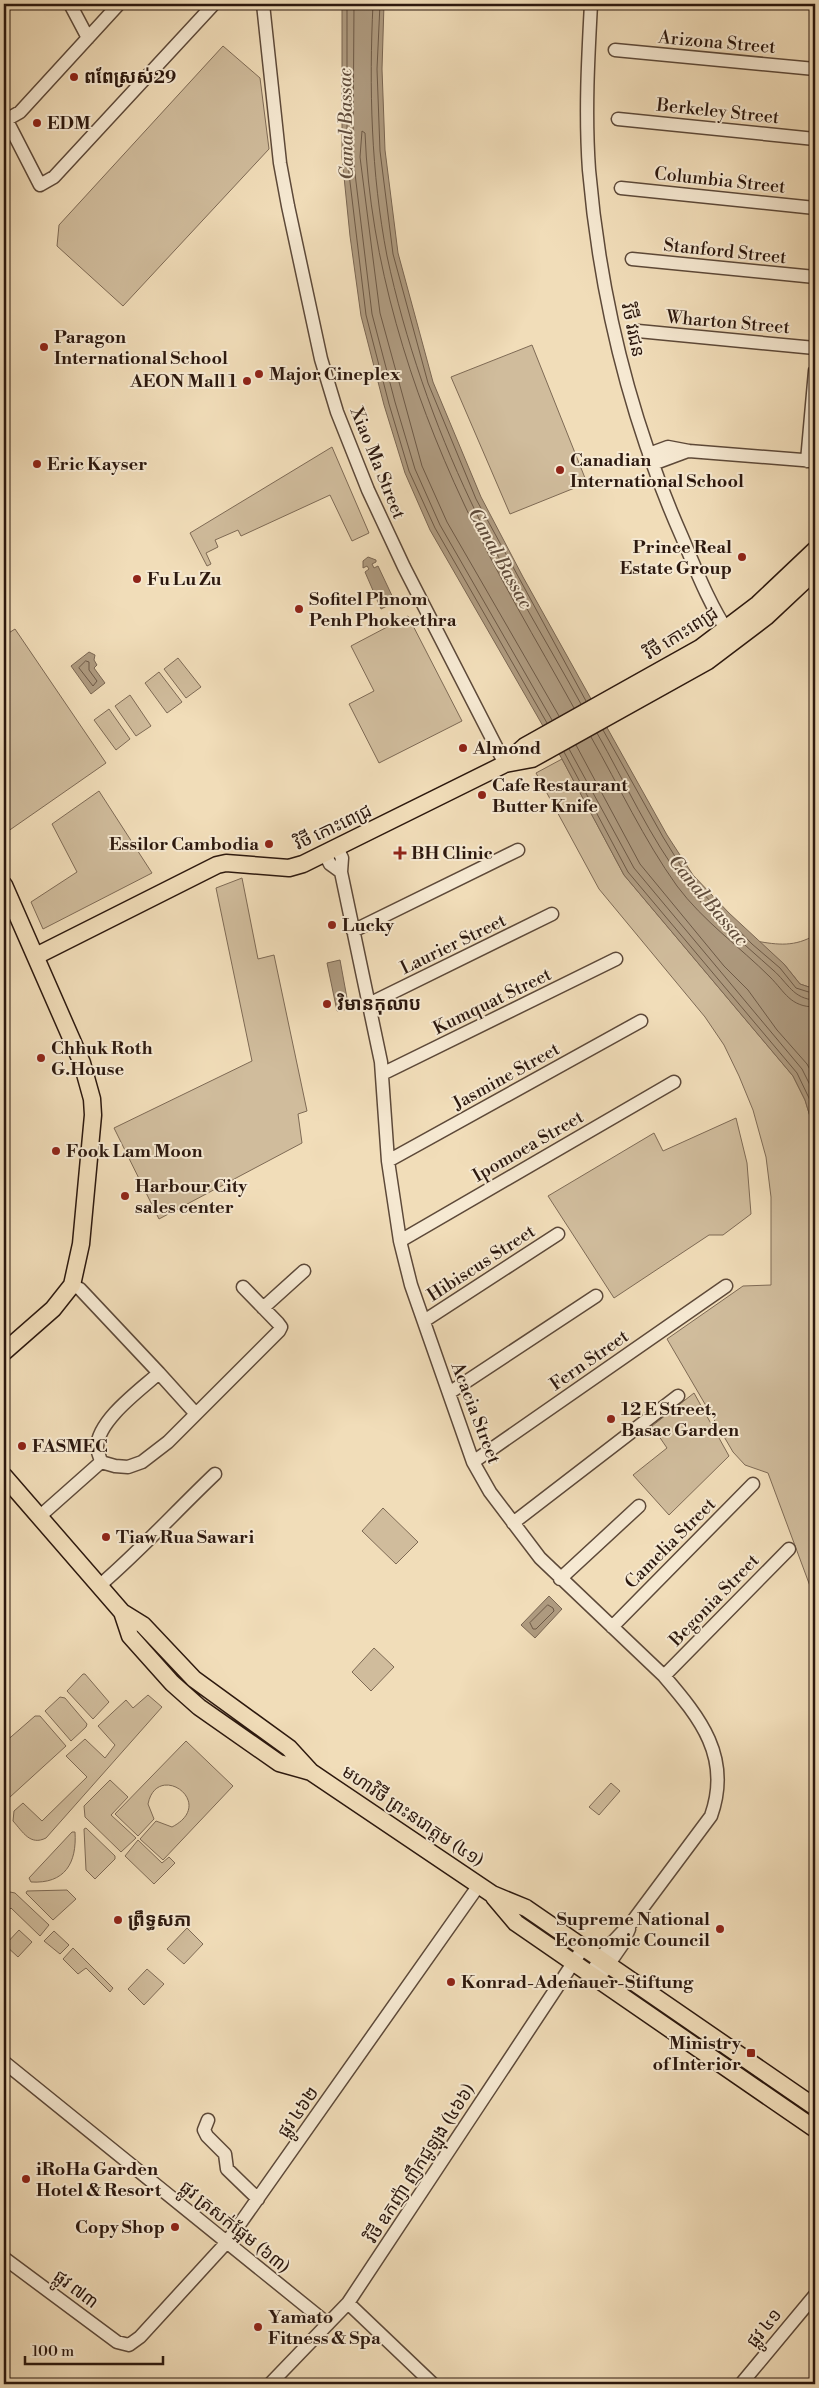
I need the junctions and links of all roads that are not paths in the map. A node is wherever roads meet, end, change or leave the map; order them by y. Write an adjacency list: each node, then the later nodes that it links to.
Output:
1 (70, 4): 6 (street)
2 (119, 4): 6 (street)
3 (214, 4): 9 (street)
4 (263, 4): 24 (street, Xiao Ma Street)
5 (591, 4): 19 (street, វិថី វរជន)
6 (88, 38): 9 (street)
7 (615, 50): 8 (street, Arizona Street)
8 (815, 69)
9 (5, 118)
10 (618, 119): 11 (street, Berkeley Street)
11 (815, 139)
12 (621, 188): 13 (street, Columbia Street)
13 (815, 208)
14 (632, 259): 15 (street, Stanford Street)
15 (815, 277)
16 (638, 331): 17 (street, Wharton Street)
17 (815, 348)
18 (815, 371): 20 (street)
19 (651, 459): 20 (street); 23 (street, វិថី វរជន)
20 (811, 461)
21 (815, 550): 23 (main road, វិថី កោះពេជ្រ)
22 (815, 571): 23 (main road, វិថី កោះពេជ្រ)
23 (730, 635): 24 (main road, វិថី កោះពេជ្រ)
24 (505, 764): 26 (main road, វិថី កោះពេជ្រ)
25 (518, 850): 29 (street)
26 (331, 851): 29 (street, Acacia Street); 30 (main road, វិថី កោះពេជ្រ)
27 (4, 885): 30 (main road)
28 (552, 914): 32 (street, Laurier Street)
29 (353, 931): 32 (street, Acacia Street)
30 (36, 956): 40 (main road)
31 (616, 959): 34 (street, Kumquat Street)
32 (369, 1004): 34 (street, Acacia Street)
33 (641, 1021): 36 (street, Jasmine Street)
34 (382, 1074): 36 (street, Acacia Street)
35 (674, 1082): 38 (street, Ipomoea Street)
36 (388, 1161): 38 (street, Acacia Street)
37 (558, 1234): 45 (street, Hibiscus Street)
38 (400, 1241): 45 (street, Acacia Street)
39 (304, 1271): 44 (street)
40 (72, 1285): 46 (main road); 47 (street)
41 (726, 1286): 52 (street, Fern Street)
42 (243, 1287): 44 (street)
43 (596, 1296): 48 (street)
44 (263, 1308): 50 (street)
45 (424, 1321): 48 (street, Acacia Street)
46 (4, 1352)
47 (159, 1373): 50 (street); 51 (street)
48 (449, 1393): 52 (street, Acacia Street)
49 (678, 1396): 58 (street)
50 (196, 1414): 51 (street)
51 (101, 1462): 57 (street)
52 (473, 1462): 58 (street, Acacia Street)
53 (215, 1474): 61 (street)
54 (4, 1476): 57 (main road, មហាវិថី ព្រះនរោត្តម (៤១))
55 (752, 1484): 62 (street, Camelia Street)
56 (639, 1506): 60 (street)
57 (39, 1517): 61 (main road, មហាវិថី ព្រះនរោត្តម (៤១))
58 (513, 1523): 60 (street, Acacia Street)
59 (789, 1549): 63 (street, Begonia Street)
60 (560, 1579): 62 (street, Acacia Street)
61 (99, 1586): 64 (main road, មហាវិថី ព្រះនរោត្តម (៤១))
62 (612, 1627): 63 (street, Acacia Street)
63 (664, 1676): 67 (street, Acacia Street)
64 (485, 1890): 65 (main road, មហាវិថី ព្រះនរោត្តម (៤១)); 66 (main road, មហាវិថី ព្រះនរោត្តម (៤១)); 73 (street, ផ្លូវ ៤៦២)
65 (583, 1948): 66 (street, វិថី ឧកញ៉ា ញឹកជូឡុង (៤៦៦)); 67 (main road, មហាវិថី ព្រះនរោត្តម (៤១))
66 (573, 1962): 68 (main road, មហាវិថី ព្រះនរោត្តម (៤១)); 77 (street, វិថី ឧកញ៉ា ញឹកជូឡុង (៤៦៦))
67 (604, 1962): 68 (street, Acacia Street); 70 (main road, មហាវិថី ព្រះនរោត្តម (៤១))
68 (594, 1977): 72 (main road, មហាវិថី ព្រះនរោត្តម (៤១))
69 (4, 2062): 74 (street, ផ្លូវ ត្រសក់ផ្អែម (៦៣))
70 (815, 2107)
71 (208, 2120): 73 (street)
72 (815, 2129)
73 (258, 2199): 74 (street, ផ្លូវ ៤៦២)
74 (227, 2242): 78 (street, ផ្លូវ ត្រសក់ផ្អែម (៦៣)); 79 (street, ផ្លូវ ៤៦២)
75 (4, 2258): 79 (street, ផ្លូវ ៧៣)
76 (815, 2295): 82 (street, ផ្លូវ ៤១)
77 (348, 2303): 78 (street, វិថី ឧកញ៉ា ញឹកជូឡុង (៤៦៦)); 81 (street)
78 (328, 2324): 80 (street, វិថី ឧកញ៉ា ញឹកជូឡុង (៤៦៦))
79 (129, 2344)
80 (270, 2384)
81 (433, 2384)
82 (741, 2384)

